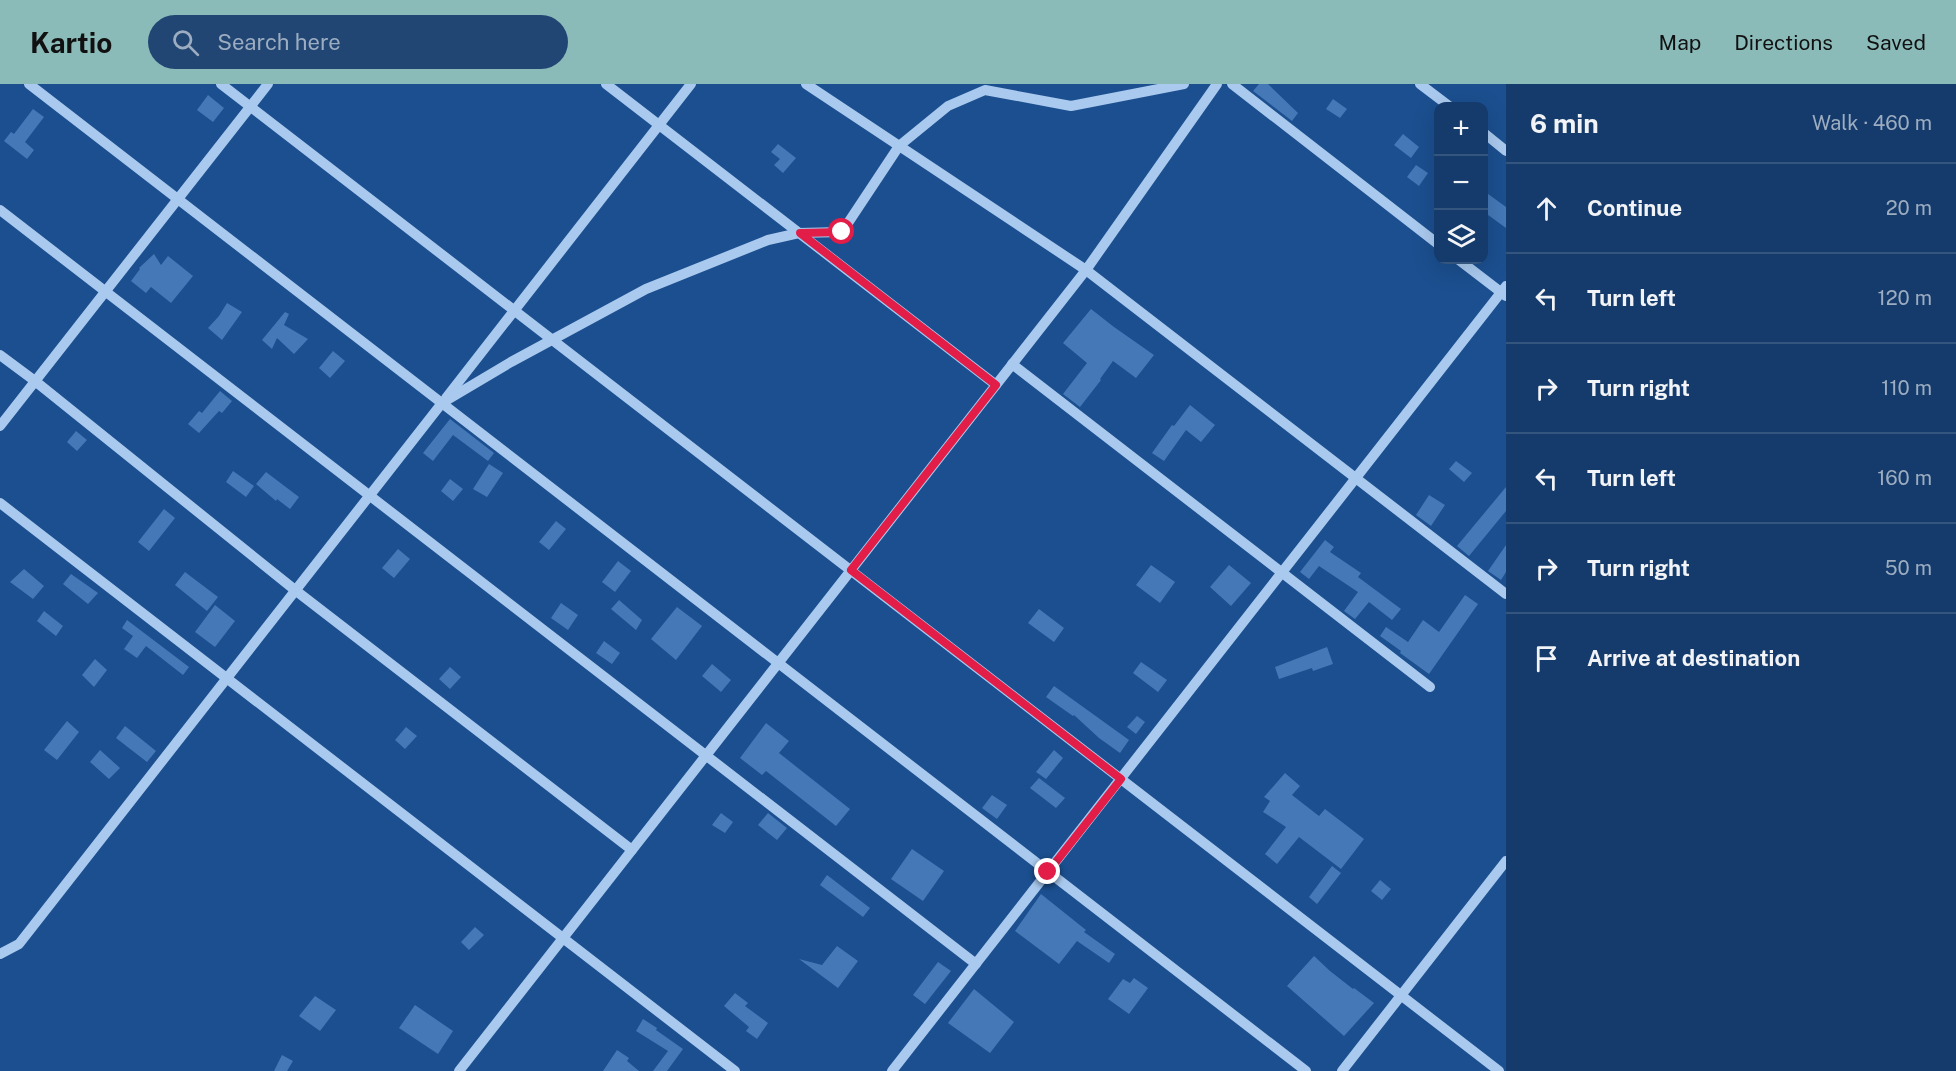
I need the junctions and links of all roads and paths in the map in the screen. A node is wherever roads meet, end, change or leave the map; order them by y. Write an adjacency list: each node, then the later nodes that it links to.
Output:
1 (29, 84): 17 (street)
2 (221, 84): 12 (street)
3 (268, 84): 12 (street)
4 (606, 84): 13 (street)
5 (691, 84): 13 (street)
6 (806, 84): 15 (street)
7 (1185, 84): 15 (street)
8 (1217, 84): 22 (street)
9 (1232, 84): 20 (street)
10 (1420, 84): 11 (street)
11 (1444, 102)
12 (250, 106): 17 (street); 25 (street)
13 (659, 125): 19 (street); 25 (street)
14 (1488, 136): 16 (street)
15 (899, 146): 19 (street); 22 (street)
16 (1506, 151)
17 (178, 199): 24 (street); 31 (street)
18 (0, 210): 24 (street)
19 (800, 233): 26 (street); 30 (street)
20 (1434, 241)
21 (1465, 264): 23 (street)
22 (1086, 270): 28 (street); 33 (street)
23 (1504, 291): 33 (street)
24 (105, 292): 29 (street); 34 (street)
25 (514, 310): 26 (street); 31 (street)
26 (552, 340): 31 (street); 36 (street)
27 (0, 355): 29 (street)
28 (1012, 364): 30 (street); 37 (street)
29 (35, 381): 32 (street); 38 (street)
30 (996, 385): 36 (street)
31 (442, 403): 34 (street); 40 (street)
32 (0, 426)
33 (1356, 478): 37 (street); 39 (street)
34 (369, 496): 38 (street); 43 (street)
35 (0, 503): 41 (street)
36 (851, 570): 40 (street); 44 (street)
37 (1282, 573): 42 (street); 44 (street)
38 (295, 590): 41 (street); 45 (street)
39 (1506, 594)
40 (778, 663): 43 (street); 47 (street)
41 (226, 678): 48 (street); 49 (street)
42 (1430, 687)
43 (706, 756): 45 (street); 50 (street)
44 (1121, 779): 47 (street); 51 (street)
45 (632, 850): 48 (street)
46 (1506, 861): 51 (street)
47 (1048, 872): 50 (street); 55 (street)
48 (563, 938): 52 (street); 53 (street)
49 (0, 954)
50 (976, 964): 54 (street)
51 (1401, 995): 56 (street); 57 (street)
52 (459, 1071)
53 (735, 1071)
54 (892, 1071)
55 (1306, 1071)
56 (1342, 1071)
57 (1499, 1071)

